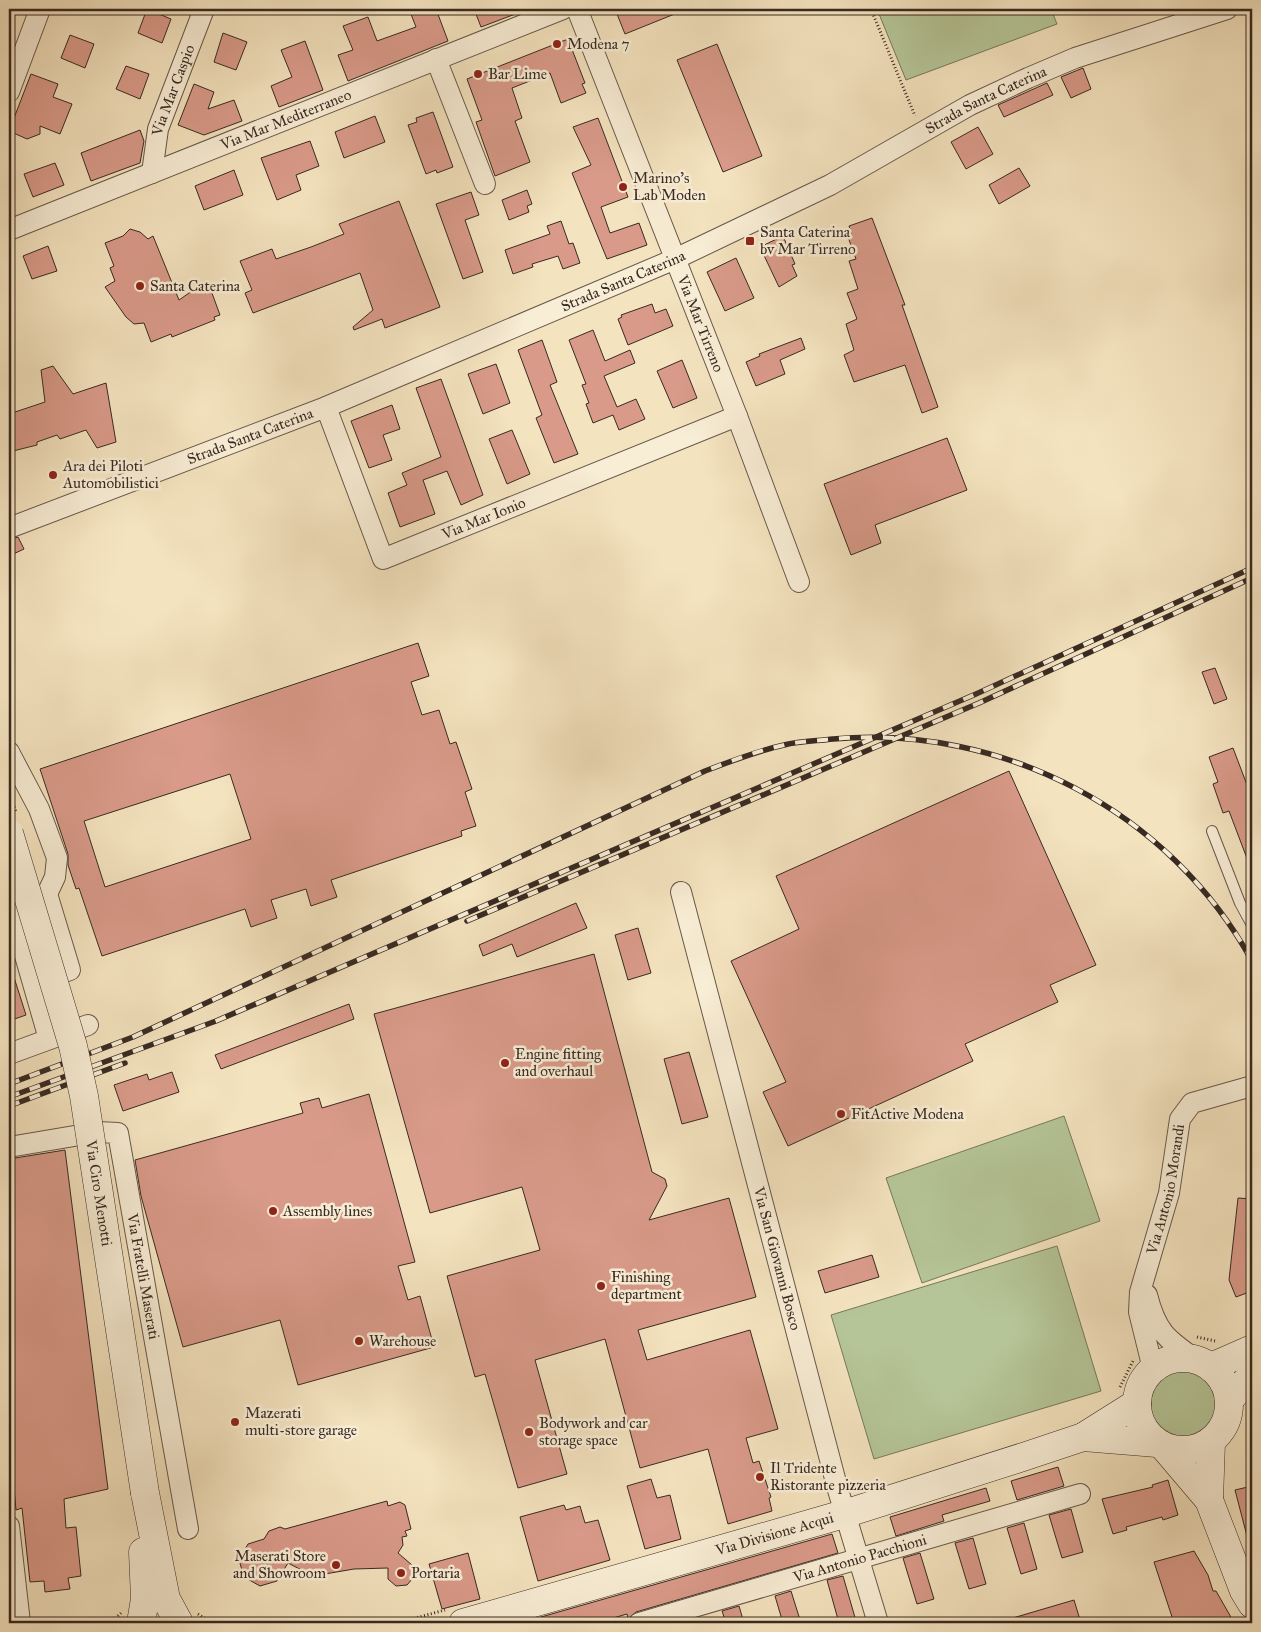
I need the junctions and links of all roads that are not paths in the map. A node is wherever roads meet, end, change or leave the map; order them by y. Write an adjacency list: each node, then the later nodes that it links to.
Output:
1 (40, 9): 7 (street)
2 (204, 9): 8 (street, Via Mar Caspio)
3 (563, 9): 6 (street, Via Mar Mediterraneo)
4 (577, 9): 11 (street, Via Mar Tirreno)
5 (1226, 9): 11 (street, Strada Santa Caterina)
6 (436, 59): 8 (street, Via Mar Mediterraneo); 9 (street)
7 (9, 92)
8 (152, 173): 10 (street, Via Mar Mediterraneo)
9 (485, 184)
10 (10, 227)
11 (675, 259): 12 (street, Strada Santa Caterina); 13 (street, Via Mar Tirreno)
12 (326, 407): 13 (street, Via Mar Ionio); 14 (street, Strada Santa Caterina)
13 (737, 416): 15 (street, Via Mar Tirreno)
14 (9, 528)
15 (799, 582)
16 (9, 752): 20 (street)
17 (1212, 831): 22 (lane)
18 (9, 833): 39 (main road, Via Ciro Menotti, bridge)
19 (682, 892): 42 (street, Via San Giovanni Bosco)
20 (47, 894): 21 (street); 23 (street)
21 (10, 906): 23 (street)
22 (1252, 926)
23 (33, 983): 25 (street)
24 (88, 1025): 25 (street)
25 (49, 1039): 26 (street)
26 (9, 1054)
27 (1252, 1086): 29 (street, Via Antonio Morandi)
28 (9, 1147): 44 (street, Via Fratelli Maserati)
29 (1143, 1281): 31 (street); 32 (street, Via Antonio Morandi)
30 (1252, 1349): 31 (main road)
31 (1203, 1363): 32 (main road); 34 (main road)
32 (1153, 1369): 35 (main road)
33 (1252, 1375): 34 (main road)
34 (1229, 1400): 37 (main road)
35 (1137, 1403): 36 (main road, Via Divisione Acqui); 38 (main road)
36 (1083, 1437): 38 (main road, Via Divisione Acqui); 42 (main road, Via Divisione Acqui)
37 (1211, 1442): 38 (main road); 41 (main road)
38 (1160, 1445): 41 (main road)
39 (145, 1493): 48 (main road, Via Ciro Menotti); 49 (main road, Via Ciro Menotti)
40 (1080, 1494): 45 (street, Via Antonio Pacchioni)
41 (1209, 1500): 46 (main road)
42 (844, 1514): 45 (street, Via San Giovanni Bosco); 50 (main road, Via Divisione Acqui)
43 (9, 1526): 47 (street)
44 (188, 1529)
45 (859, 1560): 51 (street, Via Antonio Pacchioni); 52 (street, Via San Giovanni Bosco)
46 (1252, 1604)
47 (20, 1623)
48 (141, 1623)
49 (179, 1623)
50 (463, 1623)
51 (639, 1623)
52 (878, 1623)

